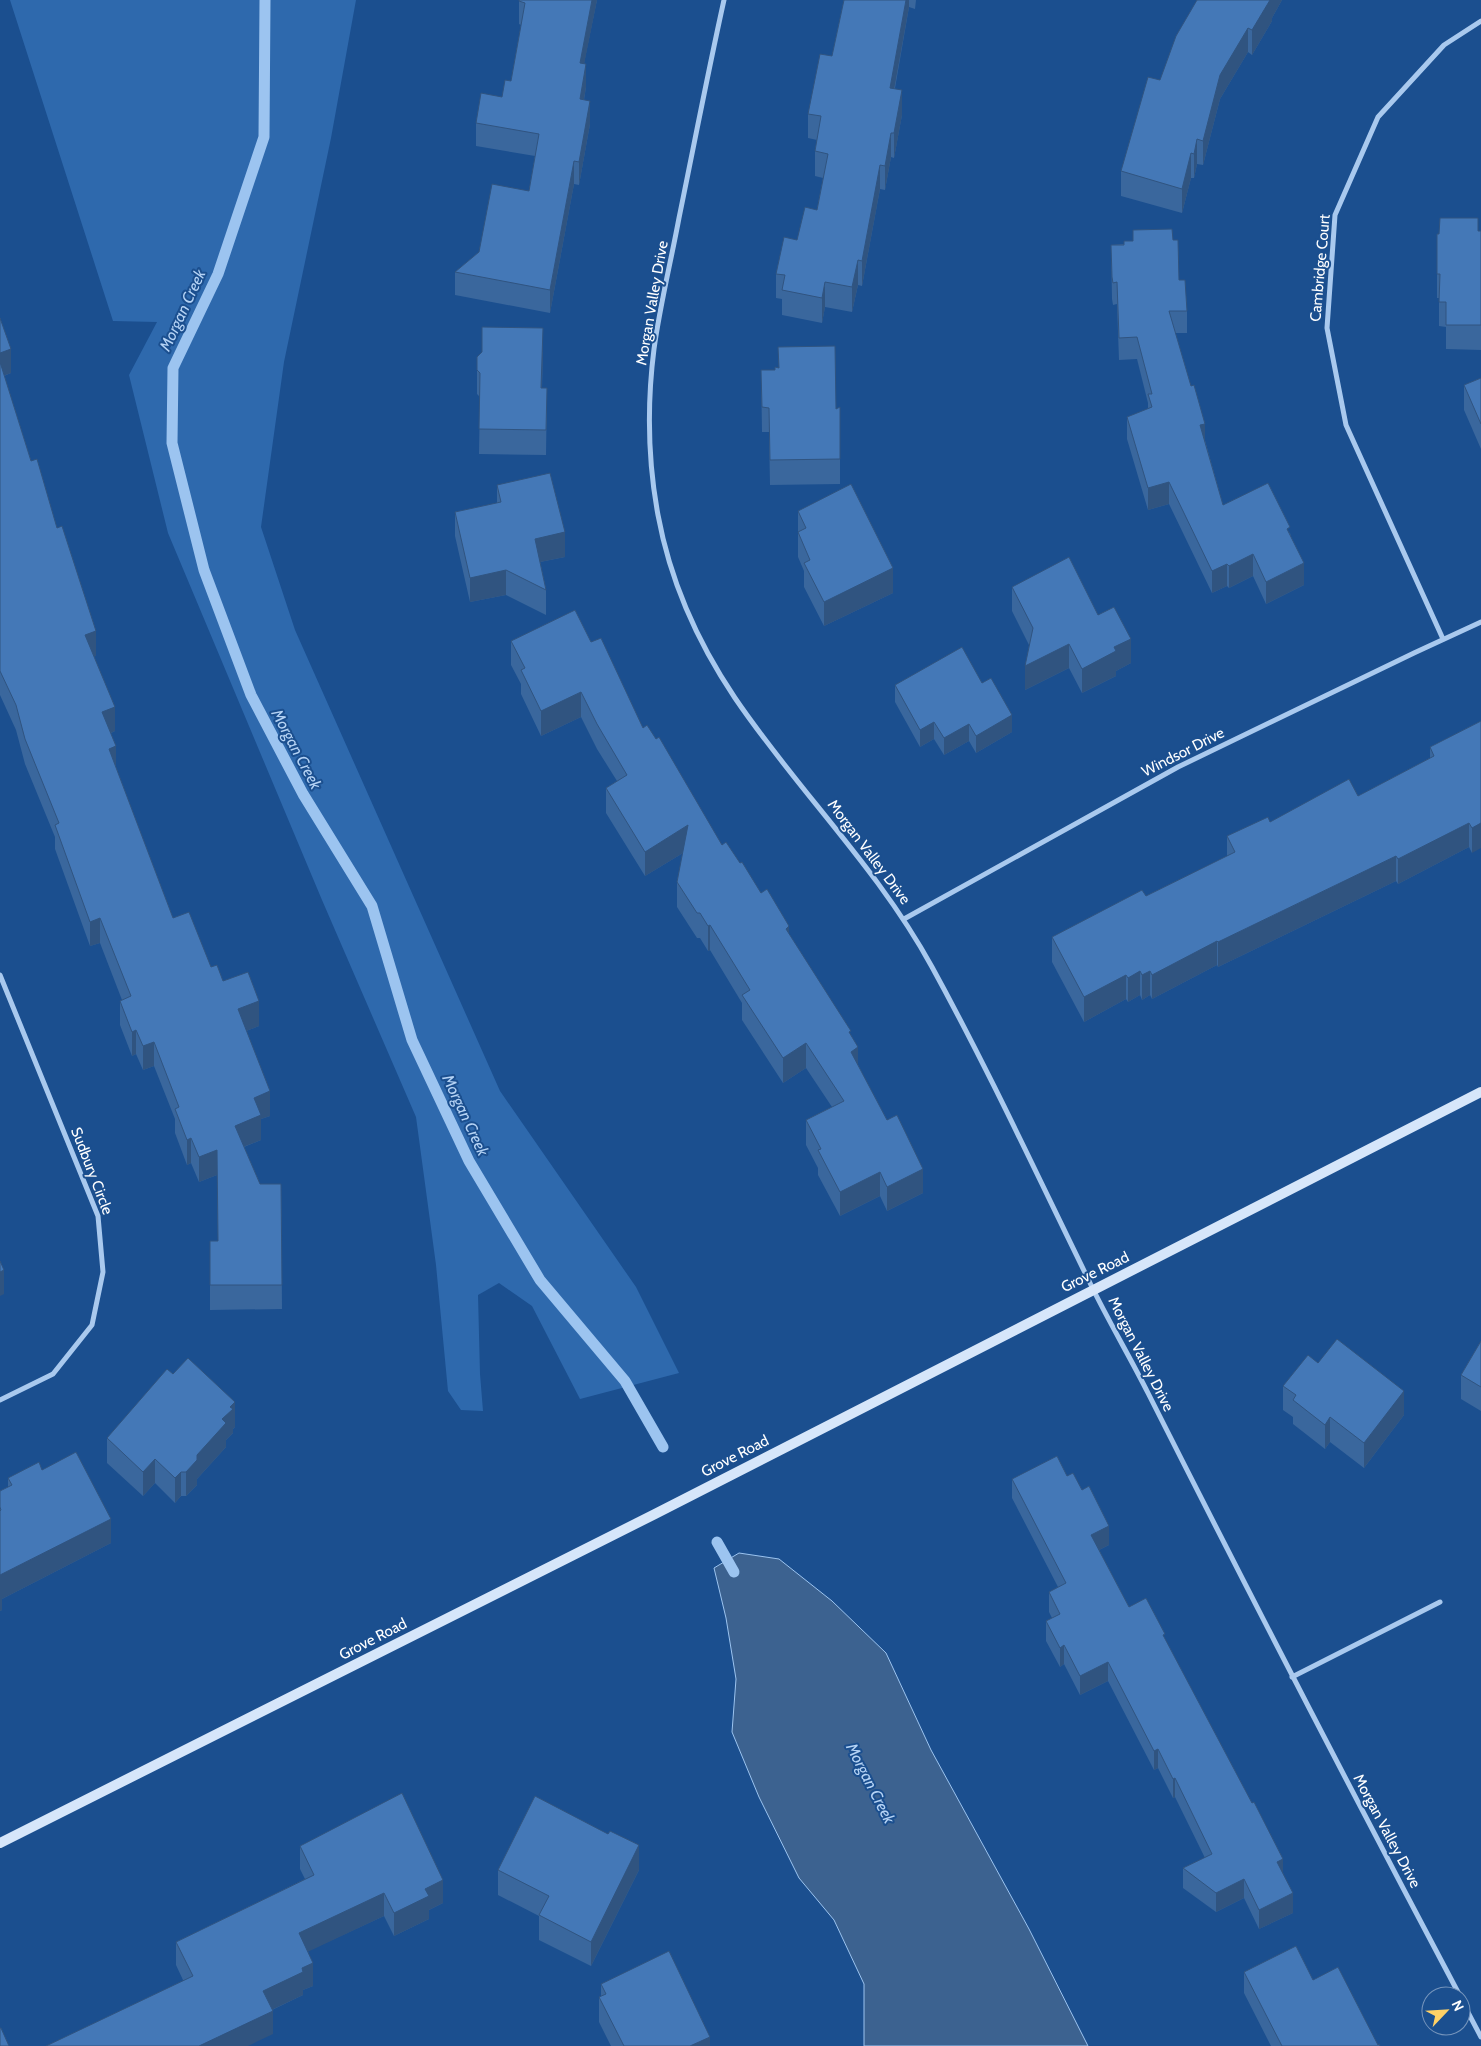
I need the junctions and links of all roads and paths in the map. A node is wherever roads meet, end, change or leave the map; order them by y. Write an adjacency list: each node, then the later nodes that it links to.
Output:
1 (724, 0): 5 (street, Morgan Valley Drive)
2 (1481, 21): 4 (street, Cambridge Court)
3 (1481, 622): 4 (street, Windsor Drive)
4 (1443, 639): 5 (street, Windsor Drive)
5 (904, 919): 8 (street, Morgan Valley Drive)
6 (0, 975): 9 (street, Sudbury Circle)
7 (1481, 1092): 8 (street, Grove Road)
8 (1093, 1289): 11 (street, Morgan Valley Drive); 12 (street, Grove Road)
9 (0, 1400)
10 (1440, 1602): 11 (street)
11 (1292, 1677): 13 (street, Morgan Valley Drive)
12 (0, 1843)
13 (1454, 1986)
14 (1471, 2018): 15 (street, Morgan Valley Drive)
15 (1481, 2037)

